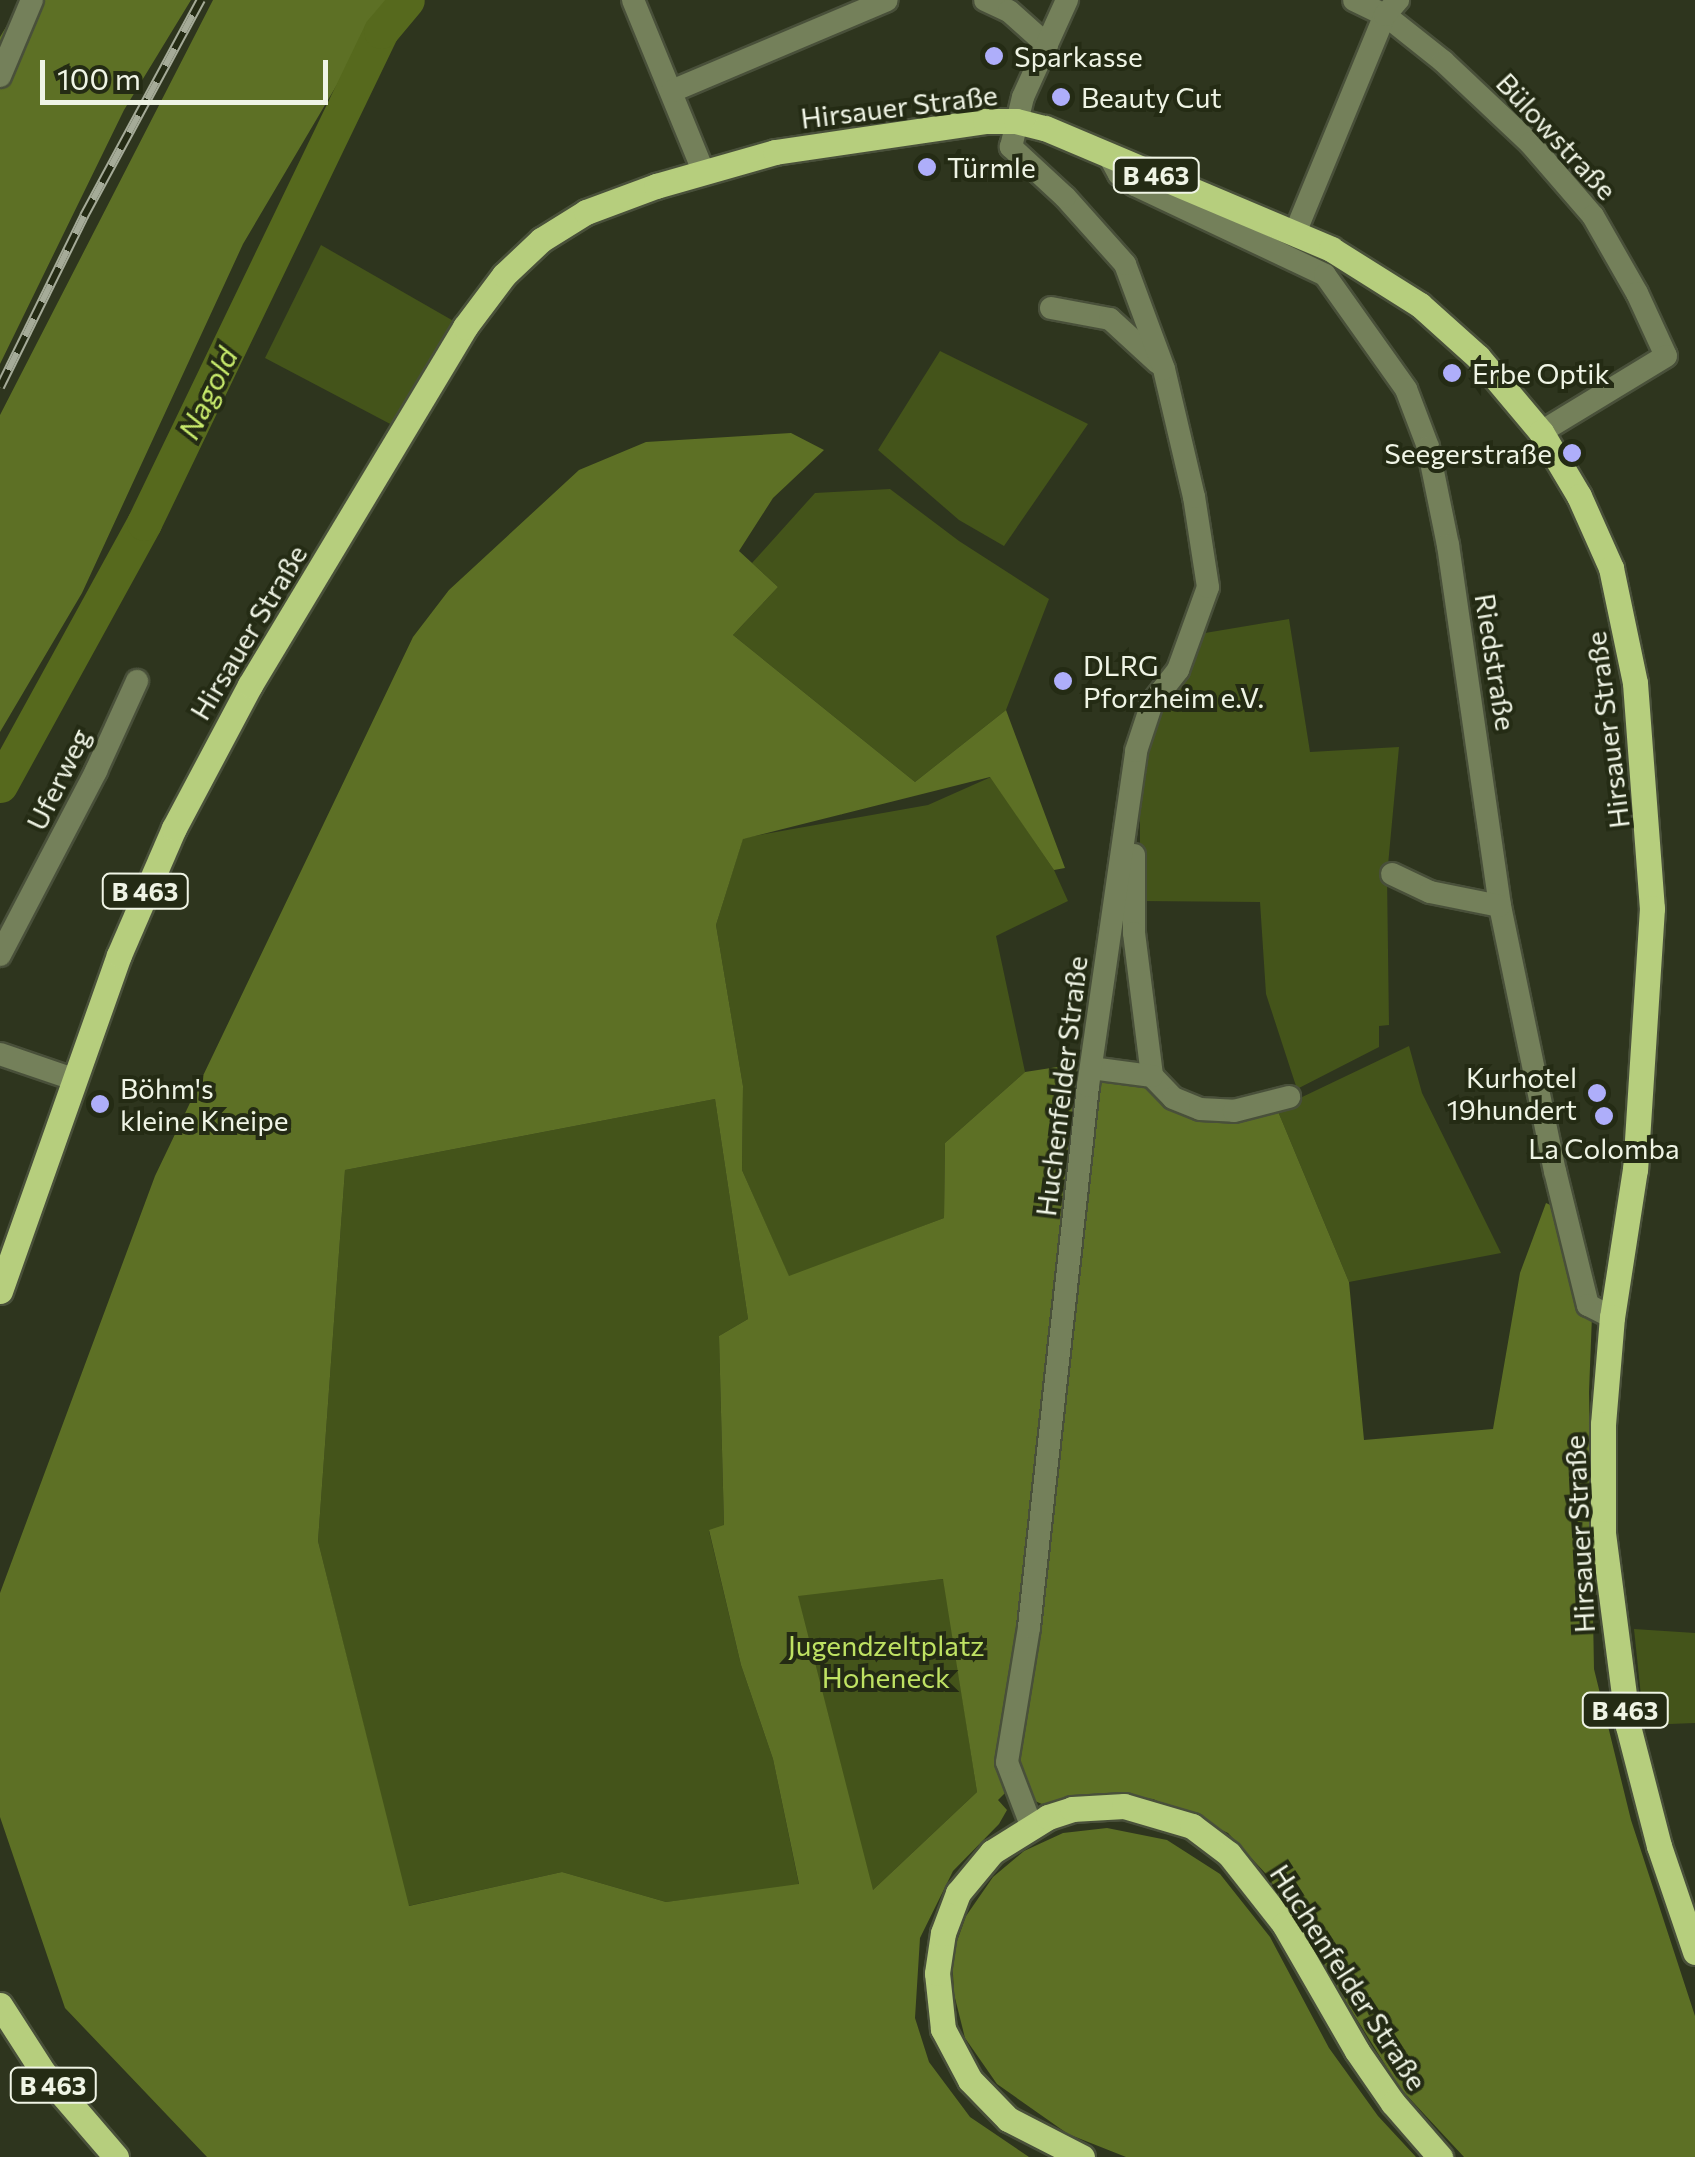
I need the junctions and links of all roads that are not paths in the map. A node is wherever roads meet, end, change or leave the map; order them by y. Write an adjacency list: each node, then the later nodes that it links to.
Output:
1 (32, 0): 9 (street)
2 (633, 0): 10 (street)
3 (887, 0): 10 (street)
4 (986, 0): 8 (street)
5 (1067, 0): 8 (street)
6 (1354, 0): 7 (street, Bülowstraße)
7 (1392, 8): 14 (street); 17 (street, Bülowstraße)
8 (1047, 45): 11 (street)
9 (0, 76)
10 (672, 92): 13 (street)
11 (1016, 121): 12 (main road, Hirsauer Straße / B 463); 13 (main road, Hirsauer Straße / B 463); 16 (street, Huchenfelder Straße)
12 (1109, 156): 14 (main road, Hirsauer Straße / B 463); 21 (street, Riedstraße)
13 (704, 174): 26 (main road, Hirsauer Straße / B 463)
14 (1295, 233): 17 (main road, Hirsauer Straße / B 463)
15 (1050, 308): 16 (street)
16 (1164, 369): 19 (street, Huchenfelder Straße)
17 (1540, 432): 29 (main road, Hirsauer Straße / B 463)
18 (137, 681): 22 (street, Uferweg)
19 (1128, 818): 24 (street, Huchenfelder Straße); 25 (street)
20 (1392, 874): 21 (street)
21 (1500, 906): 29 (street, Riedstraße)
22 (0, 955)
23 (0, 1054): 26 (street)
24 (1091, 1068): 25 (street); 30 (street, Huchenfelder Straße)
25 (1152, 1076): 27 (street)
26 (73, 1079): 28 (main road, Hirsauer Straße / B 463)
27 (1289, 1097)
28 (0, 1291)
29 (1612, 1317): 31 (main road, Hirsauer Straße / B 463)
30 (1032, 1824): 34 (main road, Huchenfelder Straße); 35 (main road, Huchenfelder Straße)
31 (1695, 1952)
32 (0, 2005): 33 (main road, B 463)
33 (116, 2157)
34 (1082, 2157)
35 (1440, 2157)

